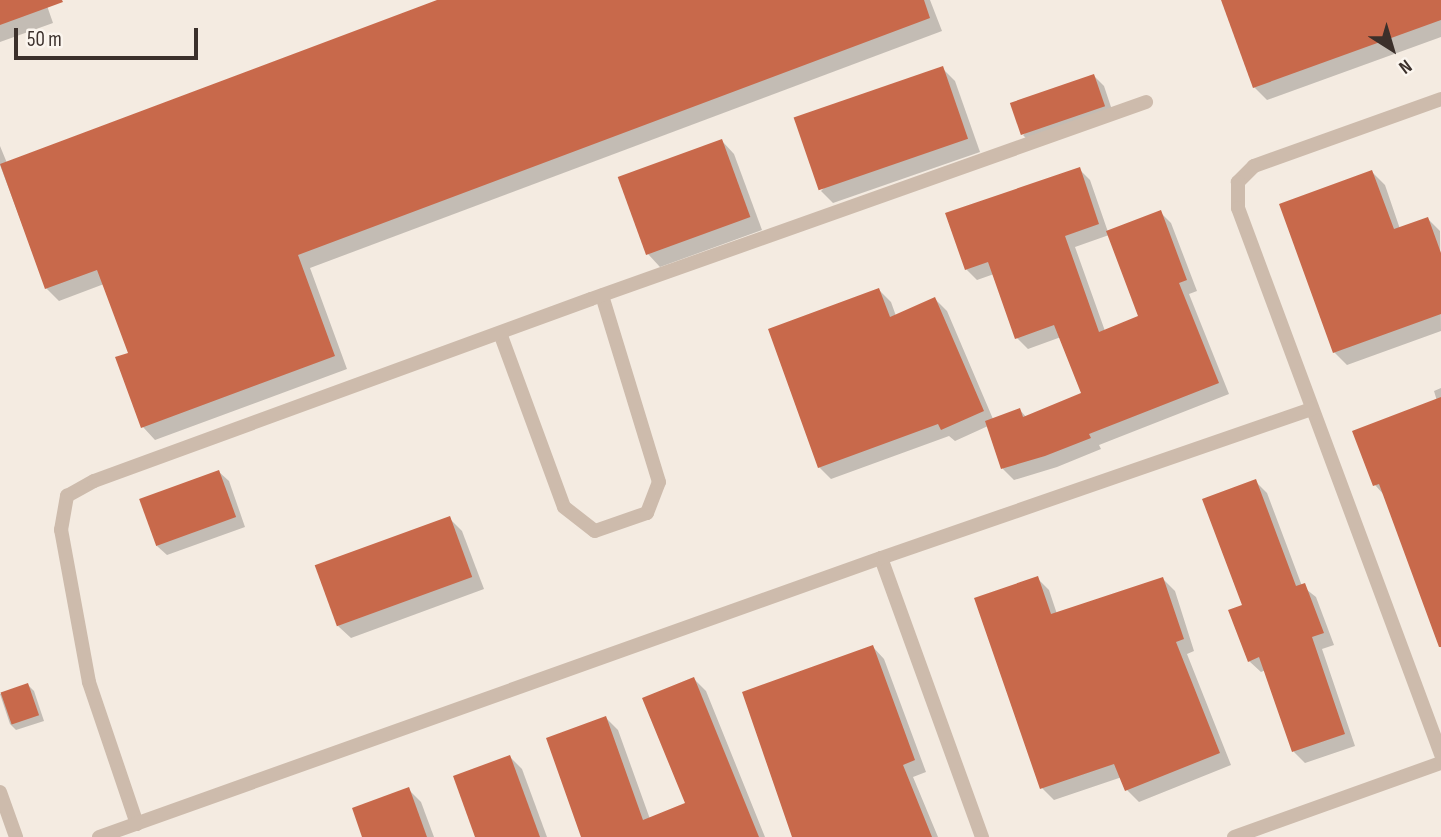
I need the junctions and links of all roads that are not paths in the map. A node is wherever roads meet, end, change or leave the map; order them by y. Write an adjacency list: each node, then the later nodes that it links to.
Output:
1 (1441, 99): 5 (lane)
2 (1146, 102): 3 (lane)
3 (602, 296): 4 (lane); 4 (lane)
4 (500, 333): 10 (lane)
5 (1312, 409): 6 (lane); 7 (lane)
6 (881, 558): 10 (lane); 13 (lane)
7 (1441, 754)
8 (1441, 762): 14 (lane)
9 (0, 792): 11 (lane)
10 (137, 824): 12 (lane)
11 (16, 837)
12 (99, 837)
13 (982, 837)
14 (1234, 837)

